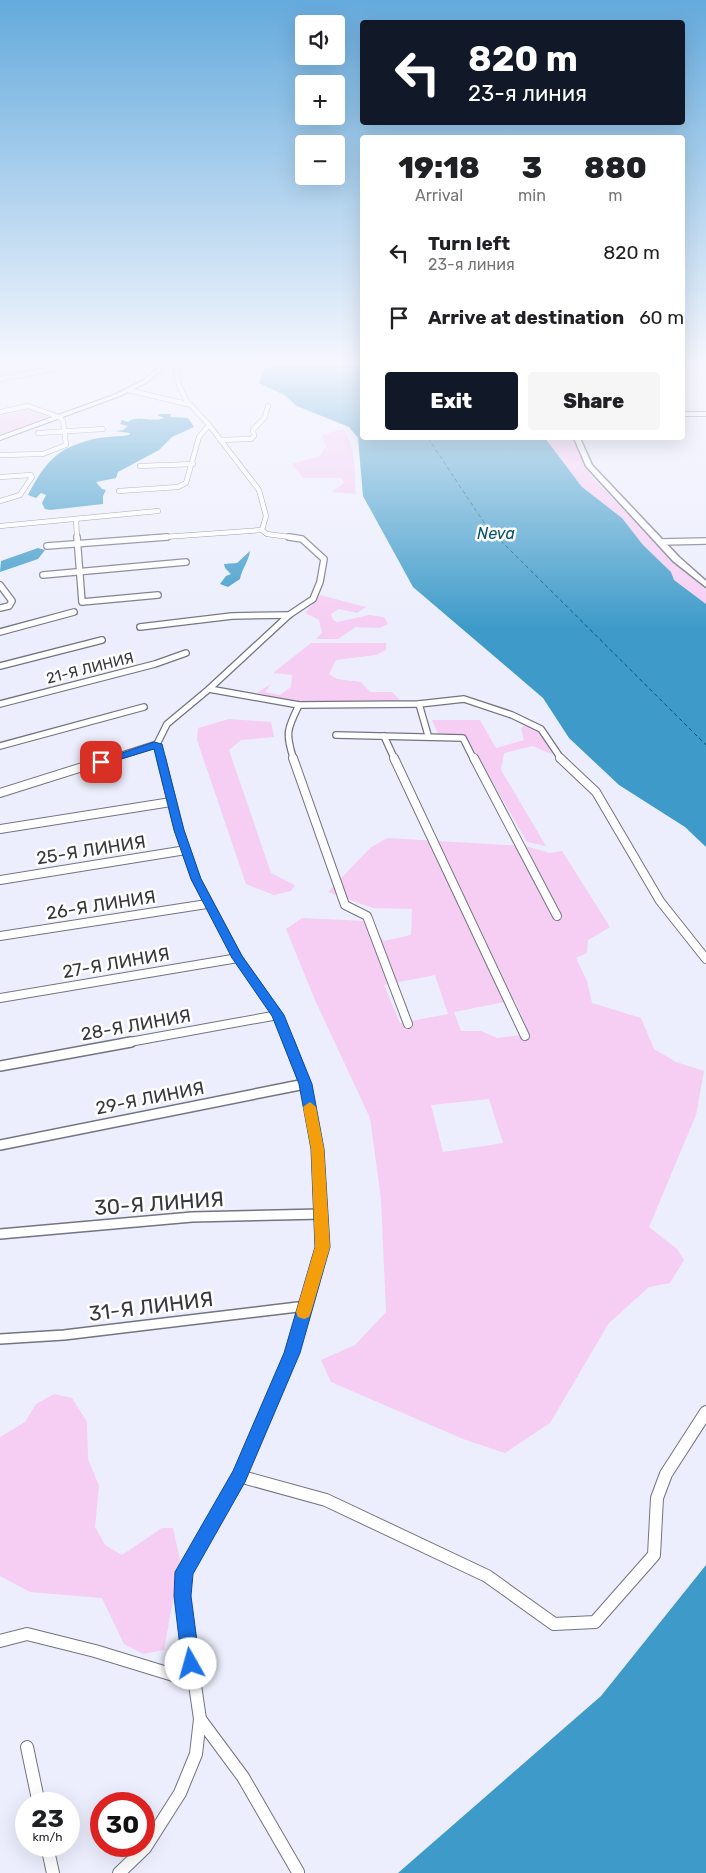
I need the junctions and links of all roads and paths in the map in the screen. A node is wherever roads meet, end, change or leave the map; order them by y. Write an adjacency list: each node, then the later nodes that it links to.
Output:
1 (48, 452): 5 (street)
2 (195, 452): 6 (street)
3 (230, 452): 14 (street)
4 (583, 452): 16 (main road)
5 (0, 456)
6 (193, 464): 7 (street); 9 (street)
7 (140, 466)
8 (0, 477): 10 (street)
9 (119, 491)
10 (0, 501)
11 (158, 512): 12 (street)
12 (76, 519): 13 (street); 17 (street)
13 (0, 526)
14 (262, 530): 17 (street); 27 (street)
15 (706, 541): 16 (street)
16 (660, 542): 23 (main road)
17 (77, 544): 18 (street); 20 (street)
18 (47, 546)
19 (186, 562): 20 (street)
20 (79, 572): 21 (street); 24 (street)
21 (43, 575)
22 (0, 585): 25 (street)
23 (706, 585)
24 (158, 595)
25 (0, 608)
26 (74, 612): 29 (street)
27 (289, 615): 28 (street); 33 (street)
28 (140, 627)
29 (0, 632)
30 (102, 640): 32 (street)
31 (186, 654): 34 (street, 21-Я ЛИНИЯ)
32 (0, 666)
33 (209, 689): 36 (street); 41 (street)
34 (0, 704)
35 (419, 704): 36 (street); 40 (street); 52 (street)
36 (299, 705): 55 (street)
37 (144, 707): 42 (street)
38 (336, 735): 39 (street)
39 (384, 736): 40 (street); 56 (street)
40 (428, 736): 49 (street)
41 (157, 744): 43 (street); 44 (street)
42 (0, 746)
43 (0, 792)
44 (171, 802): 45 (street); 46 (street)
45 (0, 829)
46 (186, 850): 47 (street, 25-Я ЛИНИЯ); 48 (street)
47 (0, 880)
48 (207, 904): 50 (street, 26-Я ЛИНИЯ); 51 (street)
49 (557, 916)
50 (0, 936)
51 (238, 958): 53 (street, 27-Я ЛИНИЯ); 54 (street)
52 (706, 959)
53 (0, 998)
54 (278, 1015): 57 (street, 28-Я ЛИНИЯ); 58 (street)
55 (408, 1024)
56 (524, 1036)
57 (0, 1066)
58 (305, 1084): 59 (street, 29-Я ЛИНИЯ); 60 (street)
59 (0, 1145)
60 (322, 1214): 61 (street, 30-Я ЛИНИЯ); 62 (street)
61 (0, 1234)
62 (306, 1306): 63 (street, 31-Я ЛИНИЯ); 65 (street)
63 (0, 1339)
64 (706, 1412): 65 (street)
65 (239, 1476): 67 (street)
66 (0, 1641): 67 (street)
67 (193, 1681): 68 (street)
68 (200, 1719): 72 (street); 74 (street)
69 (27, 1747): 70 (street)
70 (36, 1792)
71 (49, 1857): 73 (street)
72 (298, 1872)
73 (53, 1873)
74 (118, 1873)

